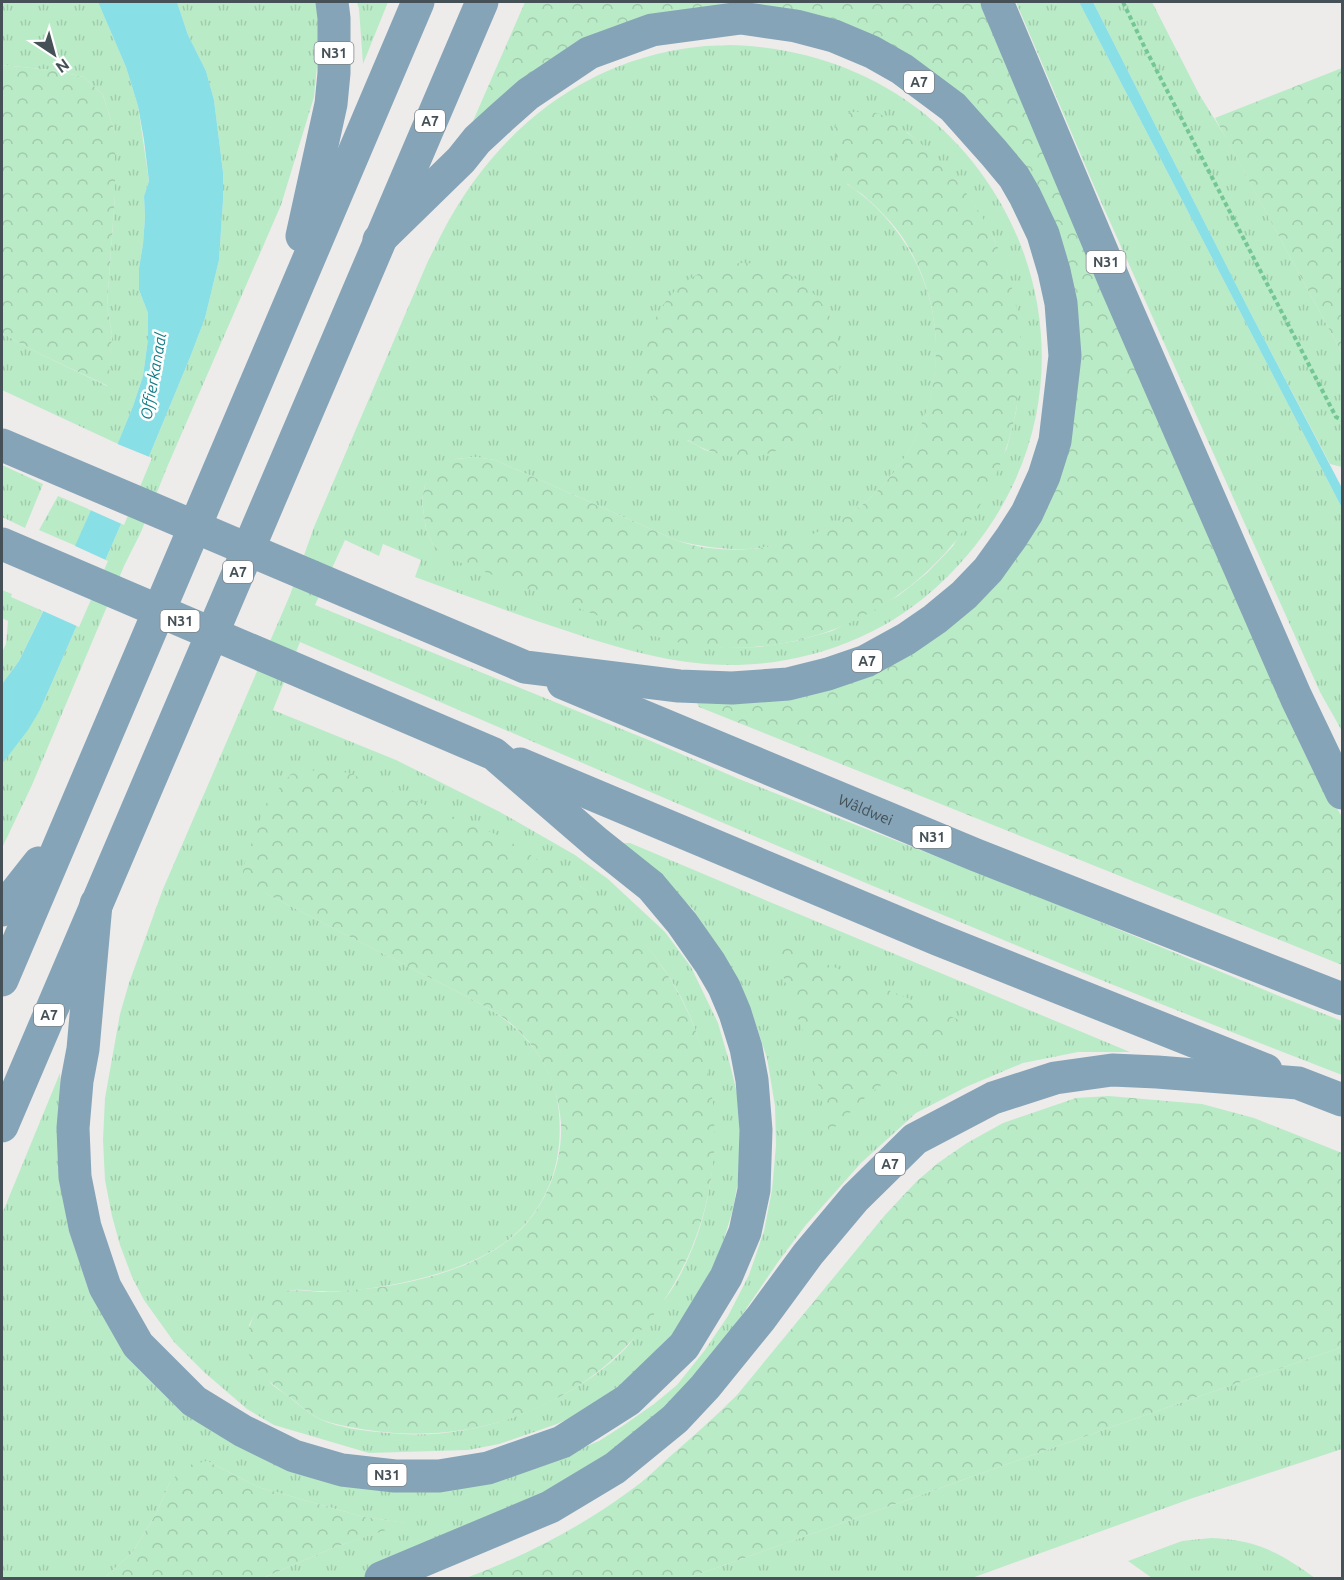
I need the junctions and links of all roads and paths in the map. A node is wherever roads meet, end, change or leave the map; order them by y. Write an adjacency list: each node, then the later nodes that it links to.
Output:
1 (332, 2): 7 (highway, N31)
2 (418, 2): 7 (highway)
3 (482, 2): 6 (highway, A7)
4 (997, 2): 13 (highway, N31)
5 (1123, 2): 8 (path)
6 (379, 240): 11 (highway, A7); 15 (highway, A7)
7 (285, 314): 14 (highway)
8 (1342, 420)
9 (2, 445): 11 (highway, N31)
10 (15, 550): 12 (highway, N31)
11 (525, 667): 18 (highway, Wâldwei / N31)
12 (494, 753): 15 (highway, N31); 19 (highway, N31)
13 (1342, 793)
14 (66, 829): 16 (highway); 17 (highway)
15 (96, 904): 21 (highway, A7)
16 (2, 910)
17 (2, 980)
18 (1342, 999)
19 (1298, 1083): 20 (highway, N31); 22 (highway, A7)
20 (1342, 1100)
21 (2, 1126)
22 (381, 1578)

